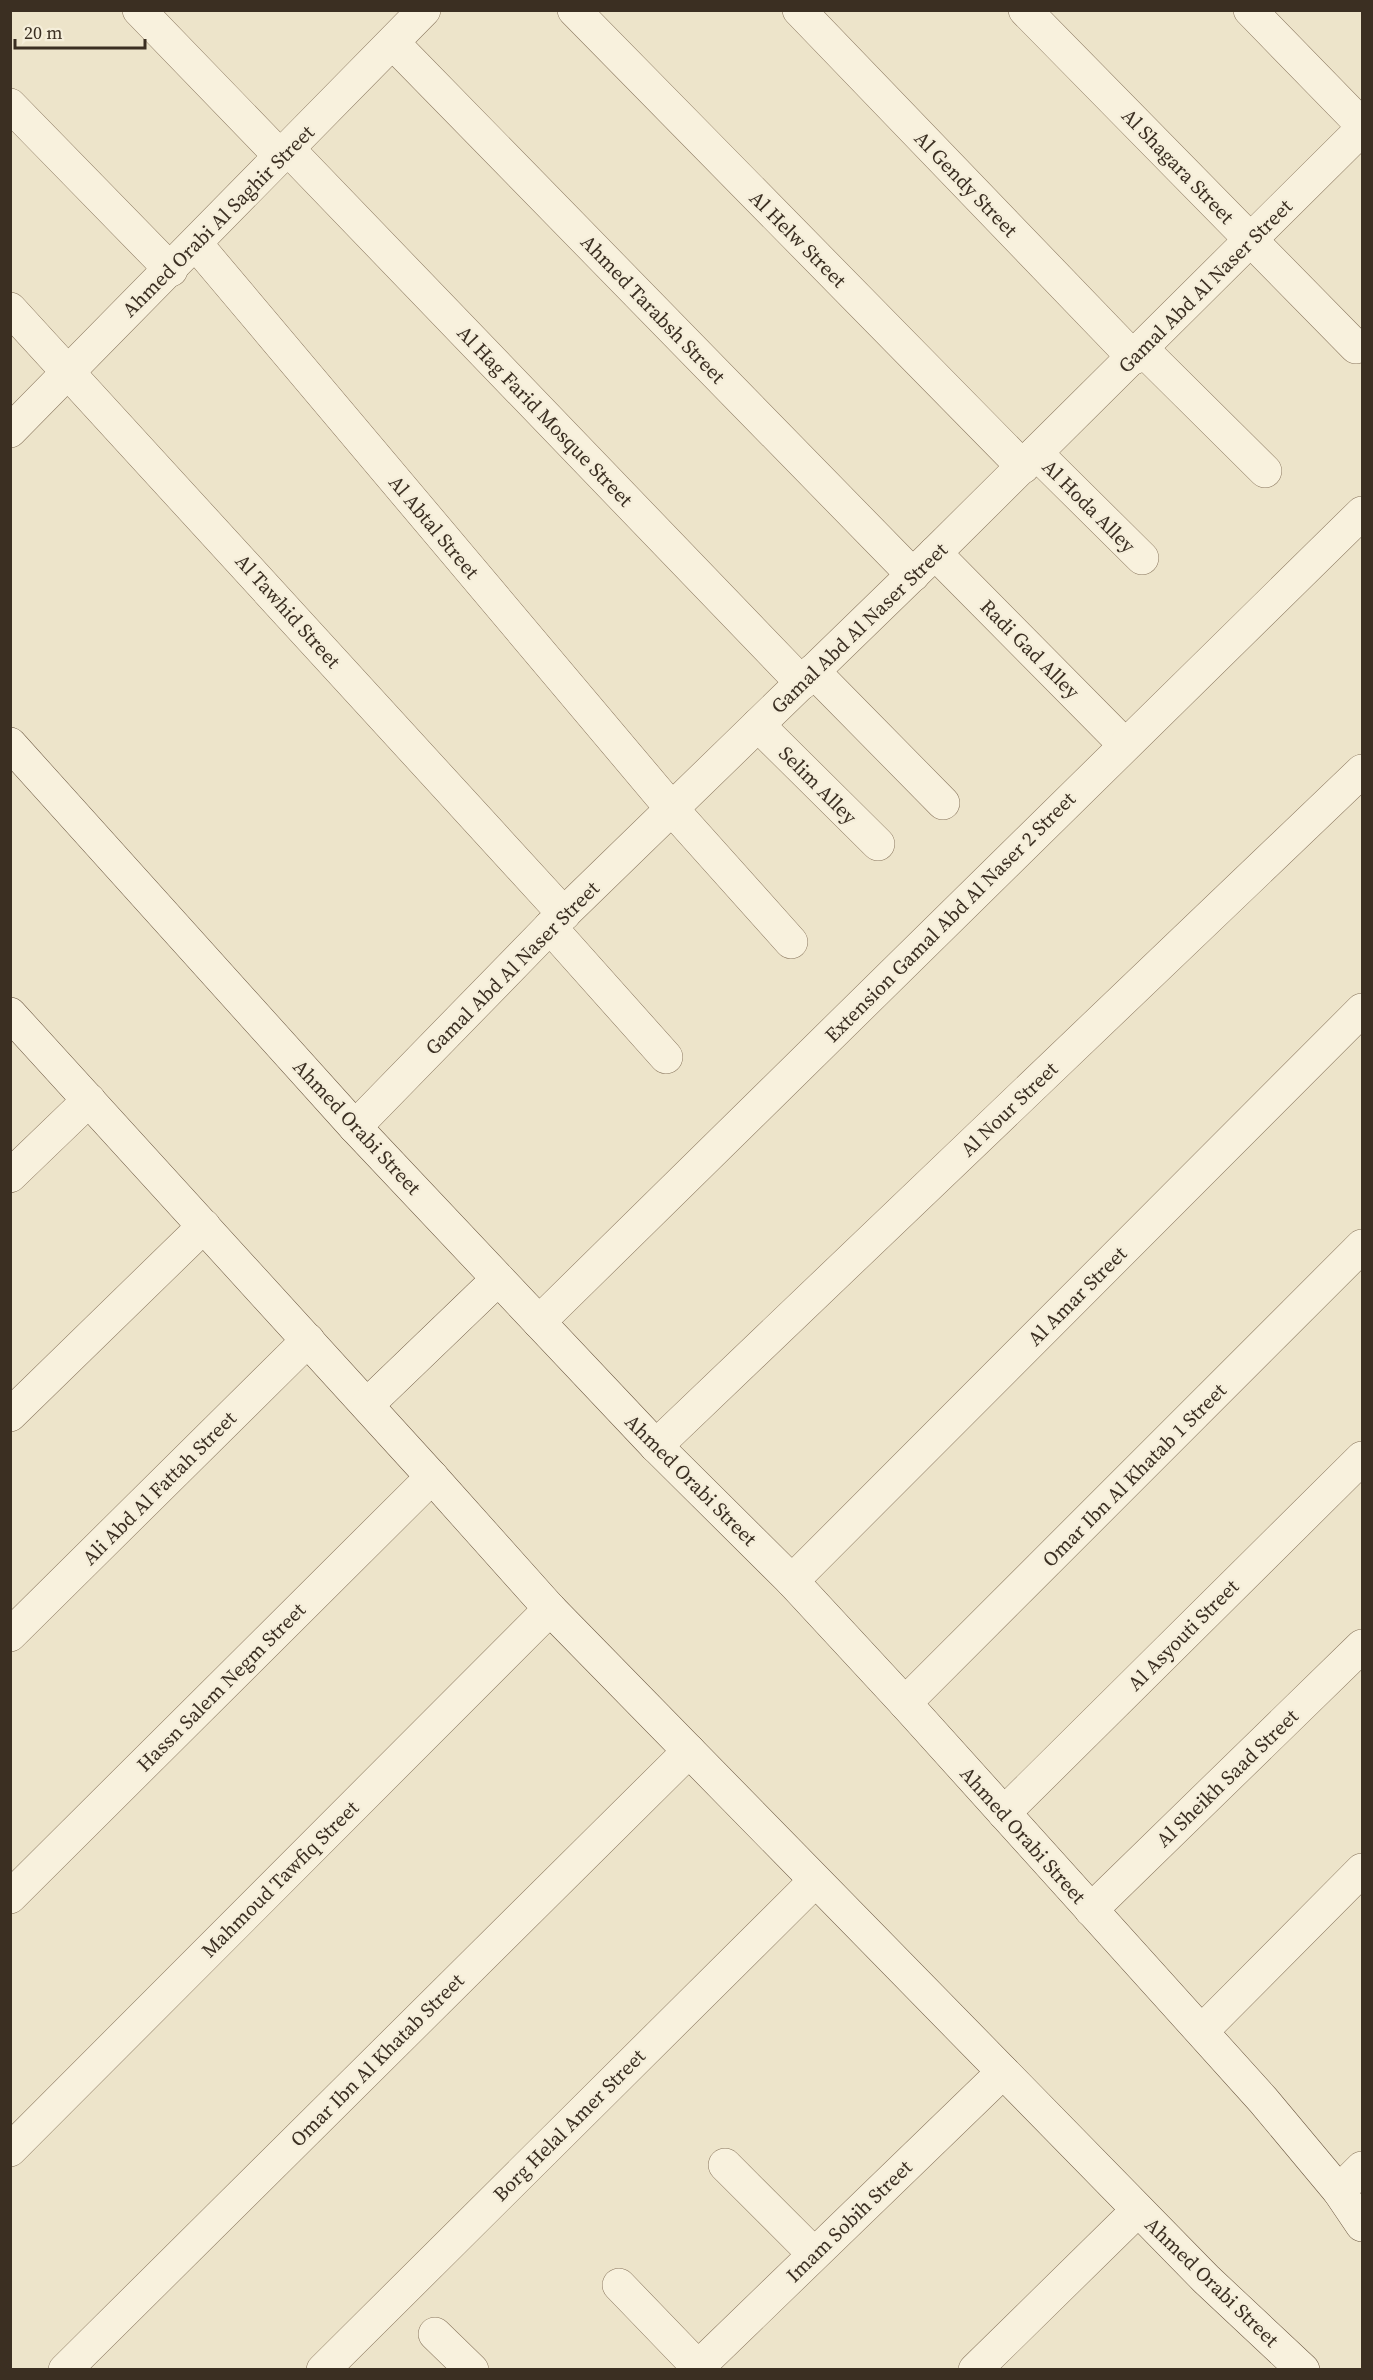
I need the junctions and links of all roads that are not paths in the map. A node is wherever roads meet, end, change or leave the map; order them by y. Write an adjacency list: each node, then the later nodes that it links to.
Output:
1 (139, 10): 9 (street, Al Hag Farid Mosque Street)
2 (574, 10): 18 (street, Al Helw Street)
3 (799, 10): 15 (street, Al Gendy Street)
4 (1025, 10): 10 (street, Al Shagara Street)
5 (1262, 15): 8 (street)
6 (405, 22): 9 (street, Ahmed Orabi Al Saghir Street); 22 (street, Ahmed Tarabsh Street)
7 (10, 105): 12 (street)
8 (1362, 127): 10 (street, Gamal Abd Al Naser Street)
9 (285, 153): 11 (street, Ahmed Orabi Al Saghir Street); 23 (street, Al Hag Farid Mosque Street)
10 (1251, 240): 14 (street, Al Shagara Street); 15 (street, Gamal Abd Al Naser Street)
11 (196, 244): 12 (street, Ahmed Orabi Al Saghir Street); 29 (street, Al Abtal Street)
12 (171, 270): 16 (street, Ahmed Orabi Al Saghir Street)
13 (10, 309): 16 (street, Al Tawhid Street)
14 (1356, 347)
15 (1138, 354): 18 (street, Gamal Abd Al Naser Street); 19 (street, Al Gendy Street)
16 (69, 371): 17 (street, Ahmed Orabi Al Saghir Street); 31 (street, Al Tawhid Street)
17 (10, 431)
18 (1030, 460): 21 (street, Al Hoda Alley); 22 (street, Gamal Abd Al Naser Street)
19 (1265, 471)
20 (1362, 513): 26 (street, Extension Gamal Abd Al Naser 2 Street)
21 (1142, 558)
22 (924, 564): 23 (street, Gamal Abd Al Naser Street); 26 (street, Radi Gad Alley)
23 (808, 677): 24 (street, Gamal Abd Al Naser Street); 28 (street, Al Hag Farid Mosque Street)
24 (758, 725): 29 (street, Gamal Abd Al Naser Street); 30 (street, Selim Alley)
25 (10, 744): 37 (street, Ahmed Orabi Street)
26 (1125, 745): 42 (street, Extension Gamal Abd Al Naser 2 Street)
27 (1362, 771): 46 (street, Al Nour Street)
28 (943, 803)
29 (672, 809): 31 (street, Gamal Abd Al Naser Street); 32 (street, Al Abtal Street)
30 (878, 844)
31 (557, 920): 35 (street, Al Tawhid Street); 37 (street, Gamal Abd Al Naser Street)
32 (791, 942)
33 (1362, 1010): 49 (street, Al Amar Street)
34 (10, 1014): 36 (street, Ahmed Orabi Street)
35 (666, 1058)
36 (89, 1100): 38 (street); 39 (street, Ahmed Orabi Street)
37 (355, 1127): 41 (street, Ahmed Orabi Street)
38 (10, 1176)
39 (204, 1226): 43 (street, Ahmed Orabi Street); 45 (street)
40 (1362, 1246): 53 (street, Omar Ibn Al Khatab 1 Street)
41 (498, 1279): 42 (street, Ahmed Orabi Street); 44 (street)
42 (539, 1322): 46 (street, Ahmed Orabi Street)
43 (308, 1340): 44 (street, Ahmed Orabi Street); 51 (street, Ali Abd Al Fattah Street)
44 (367, 1405): 48 (street, Ahmed Orabi Street)
45 (10, 1415)
46 (656, 1446): 49 (street, Ahmed Orabi Street)
47 (1362, 1458): 55 (street, Al Asyouti Street)
48 (432, 1477): 50 (street, Ahmed Orabi Street); 58 (street, Hassn Salem Negm Street)
49 (792, 1581): 53 (street, Ahmed Orabi Street)
50 (550, 1609): 54 (street, Ahmed Orabi Street); 62 (street, Mahmoud Tawfiq Street)
51 (10, 1635)
52 (1362, 1646): 59 (street, Al Sheikh Saad Street)
53 (905, 1703): 55 (street, Ahmed Orabi Street)
54 (688, 1751): 57 (street, Ahmed Orabi Street); 73 (street, Omar Ibn Al Khatab Street)
55 (1004, 1813): 59 (street, Ahmed Orabi Street)
56 (1362, 1870): 60 (street)
57 (816, 1881): 61 (street, Ahmed Orabi Street); 74 (street, Borg Helal Amer Street)
58 (10, 1898)
59 (1091, 1910): 60 (street, Ahmed Orabi Street)
60 (1202, 2031): 65 (street, Ahmed Orabi Street)
61 (1003, 2072): 66 (street, Ahmed Orabi Street); 68 (street, Imam Sobih Street)
62 (10, 2150)
63 (725, 2165): 68 (street)
64 (1362, 2168): 65 (street)
65 (1339, 2191): 67 (street, Ahmed Orabi Street)
66 (1138, 2210): 72 (street, Ahmed Orabi Street); 76 (street)
67 (1362, 2224)
68 (814, 2254): 71 (street, Imam Sobih Street)
69 (619, 2285): 71 (street)
70 (435, 2334): 75 (street)
71 (697, 2368)
72 (1301, 2369)
73 (65, 2370)
74 (323, 2370)
75 (472, 2370)
76 (975, 2370)

